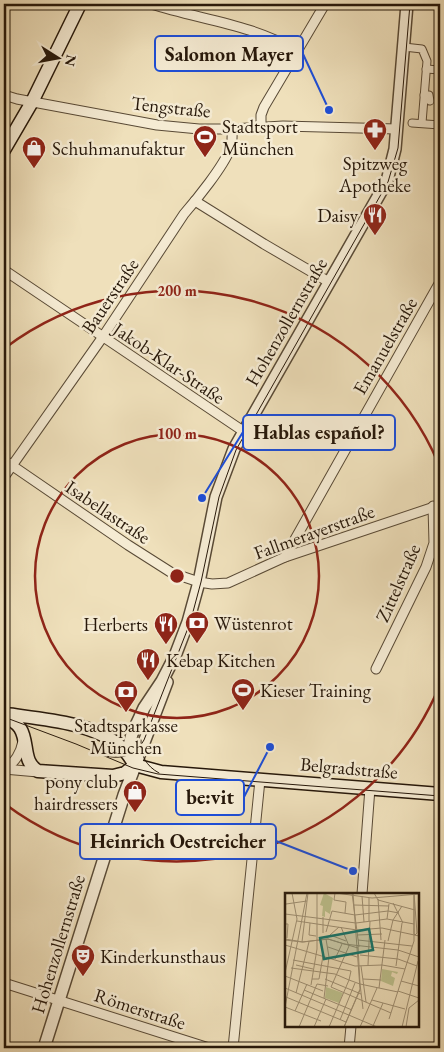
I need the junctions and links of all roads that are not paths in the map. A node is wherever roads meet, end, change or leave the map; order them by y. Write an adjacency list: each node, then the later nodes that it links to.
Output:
1 (80, 4): 10 (main road)
2 (151, 4): 6 (street)
3 (325, 4): 6 (street)
4 (407, 4): 5 (street, Hohenzollernstraße)
5 (404, 47): 7 (street); 16 (street, Hohenzollernstraße)
6 (297, 51): 14 (street)
7 (426, 69): 8 (street); 12 (street)
8 (440, 70)
9 (4, 95): 10 (street, Tengstraße)
10 (32, 102): 15 (street, Tengstraße); 17 (main road)
11 (412, 122): 12 (street)
12 (422, 123): 13 (street)
13 (440, 124)
14 (261, 126): 15 (street, Tengstraße); 16 (street, Tengstraße)
15 (232, 129): 18 (street, Bauerstraße)
16 (397, 129): 20 (street, Hohenzollernstraße)
17 (4, 150)
18 (195, 201): 20 (street); 22 (street, Bauerstraße)
19 (4, 270): 22 (street, Jakob-Klar-Straße)
20 (329, 282): 23 (street, Hohenzollernstraße)
21 (440, 282): 27 (street, Emanuelstraße)
22 (102, 338): 23 (street, Jakob-Klar-Straße); 24 (street, Bauerstraße)
23 (243, 432): 28 (street, Hohenzollernstraße)
24 (8, 463): 25 (street, Bauerstraße); 28 (street, Isabellastraße)
25 (4, 477)
26 (437, 506): 27 (street, Fallmerayerstraße); 30 (street, Zittelstraße)
27 (285, 557): 28 (street, Fallmerayerstraße)
28 (199, 582): 29 (street, Hohenzollernstraße)
29 (175, 656): 33 (street, Hohenzollernstraße); 36 (street, Hohenzollernstraße)
30 (376, 668)
31 (4, 715): 32 (main road); 34 (main road)
32 (46, 720): 34 (main road); 35 (main road)
33 (132, 734): 35 (street); 36 (street, Hohenzollernstraße)
34 (23, 737): 37 (street); 38 (main road)
35 (116, 743): 36 (main road)
36 (135, 765): 38 (main road); 39 (main road, Belgradstraße); 44 (street, Hohenzollernstraße)
37 (4, 769): 38 (street)
38 (44, 772)
39 (260, 780): 40 (main road, Belgradstraße); 48 (street)
40 (370, 788): 41 (main road, Belgradstraße); 42 (street)
41 (440, 794)
42 (362, 893)
43 (4, 983): 44 (street, Römerstraße)
44 (59, 1001): 46 (street, Hohenzollernstraße); 47 (street, Römerstraße)
45 (351, 1027): 49 (street)
46 (44, 1048)
47 (209, 1048)
48 (233, 1048)
49 (349, 1048)

